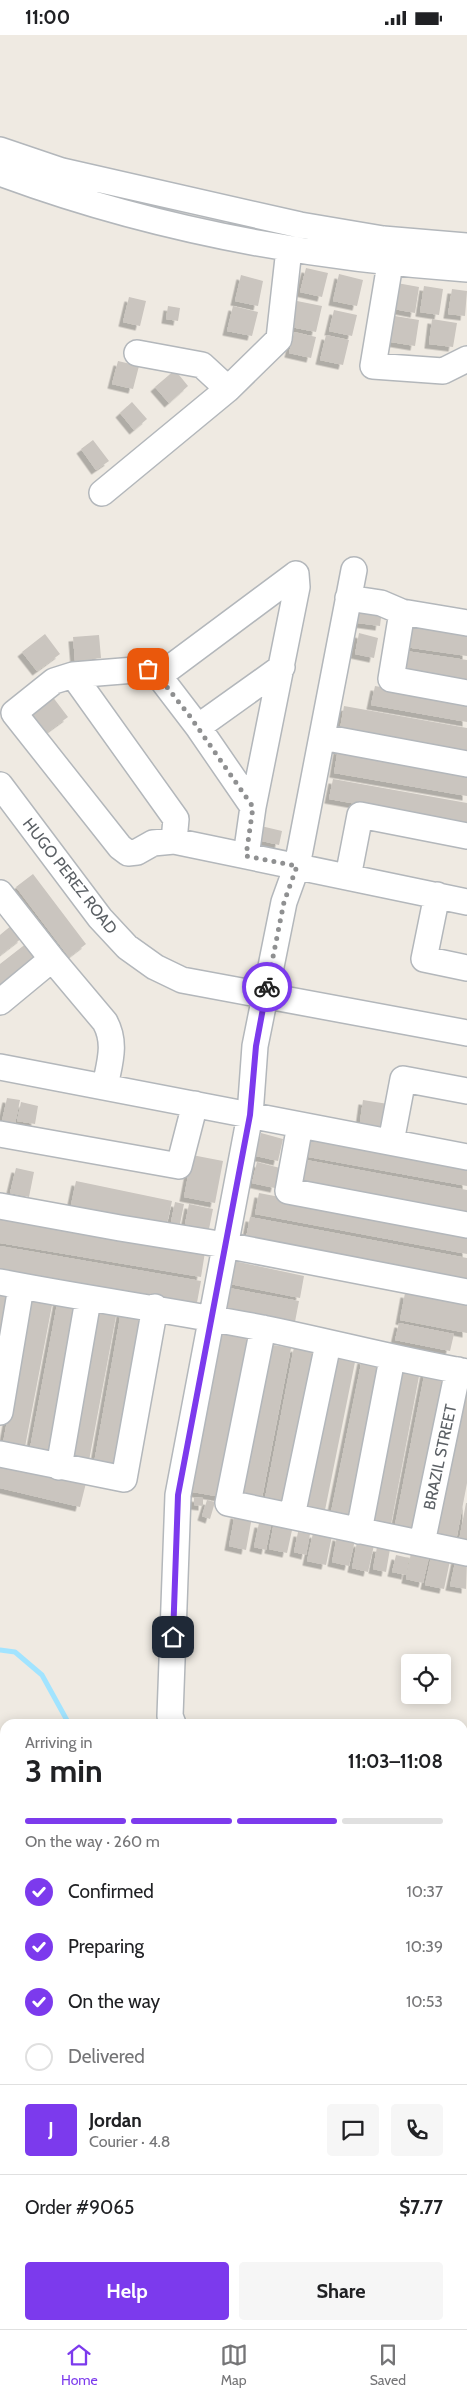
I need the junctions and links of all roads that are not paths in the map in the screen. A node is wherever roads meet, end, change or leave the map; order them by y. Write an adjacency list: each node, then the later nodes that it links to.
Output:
1 (0, 150): 3 (street)
2 (0, 173): 4 (street)
3 (467, 246)
4 (289, 249): 5 (street); 9 (street)
5 (390, 264): 6 (street); 8 (street)
6 (467, 269)
7 (138, 353): 9 (street)
8 (467, 359)
9 (228, 389): 10 (street)
10 (102, 493)
11 (354, 570): 12 (street)
12 (348, 598): 13 (street); 20 (street)
13 (402, 612): 14 (street); 18 (street)
14 (467, 623)
15 (282, 667): 17 (street); 19 (street); 23 (street)
16 (73, 675): 17 (street); 25 (street); 25 (street)
17 (159, 677): 19 (street)
18 (467, 693)
19 (198, 727): 23 (street)
20 (322, 737): 21 (street); 27 (street)
21 (467, 764)
22 (0, 785): 34 (street, HUGO PEREZ ROAD)
23 (253, 807): 26 (street)
24 (467, 836): 28 (street)
25 (174, 841): 26 (street)
26 (246, 856): 27 (street)
27 (297, 866): 28 (street); 34 (street)
28 (348, 877): 29 (street)
29 (437, 895): 30 (street); 33 (street)
30 (467, 902)
31 (3, 903): 32 (street)
32 (52, 959): 35 (street); 38 (street)
33 (467, 967)
34 (272, 997): 36 (street, HUGO PEREZ ROAD); 41 (street)
35 (0, 1002)
36 (467, 1033)
37 (0, 1067): 38 (street)
38 (105, 1087): 40 (street)
39 (467, 1091): 44 (street)
40 (195, 1104): 41 (street); 43 (street)
41 (250, 1115): 42 (street); 48 (street)
42 (300, 1125): 44 (street); 47 (street)
43 (0, 1134)
44 (391, 1142): 45 (street)
45 (467, 1157)
46 (0, 1206): 48 (street)
47 (467, 1225)
48 (226, 1245): 50 (street); 53 (street)
49 (11, 1284): 51 (street); 58 (street)
50 (467, 1292)
51 (88, 1299): 52 (street); 60 (street)
52 (155, 1307): 53 (street); 60 (street)
53 (211, 1319): 54 (street); 65 (street)
54 (263, 1328): 55 (street); 61 (street)
55 (328, 1344): 56 (street); 61 (street)
56 (392, 1359): 57 (street); 62 (street)
57 (462, 1371): 63 (street, BRAZIL STREET)
58 (0, 1412)
59 (0, 1454): 60 (street)
60 (58, 1467)
61 (292, 1516): 62 (street)
62 (360, 1531): 63 (street)
63 (422, 1543): 64 (street)
64 (467, 1553)
65 (171, 1719)

